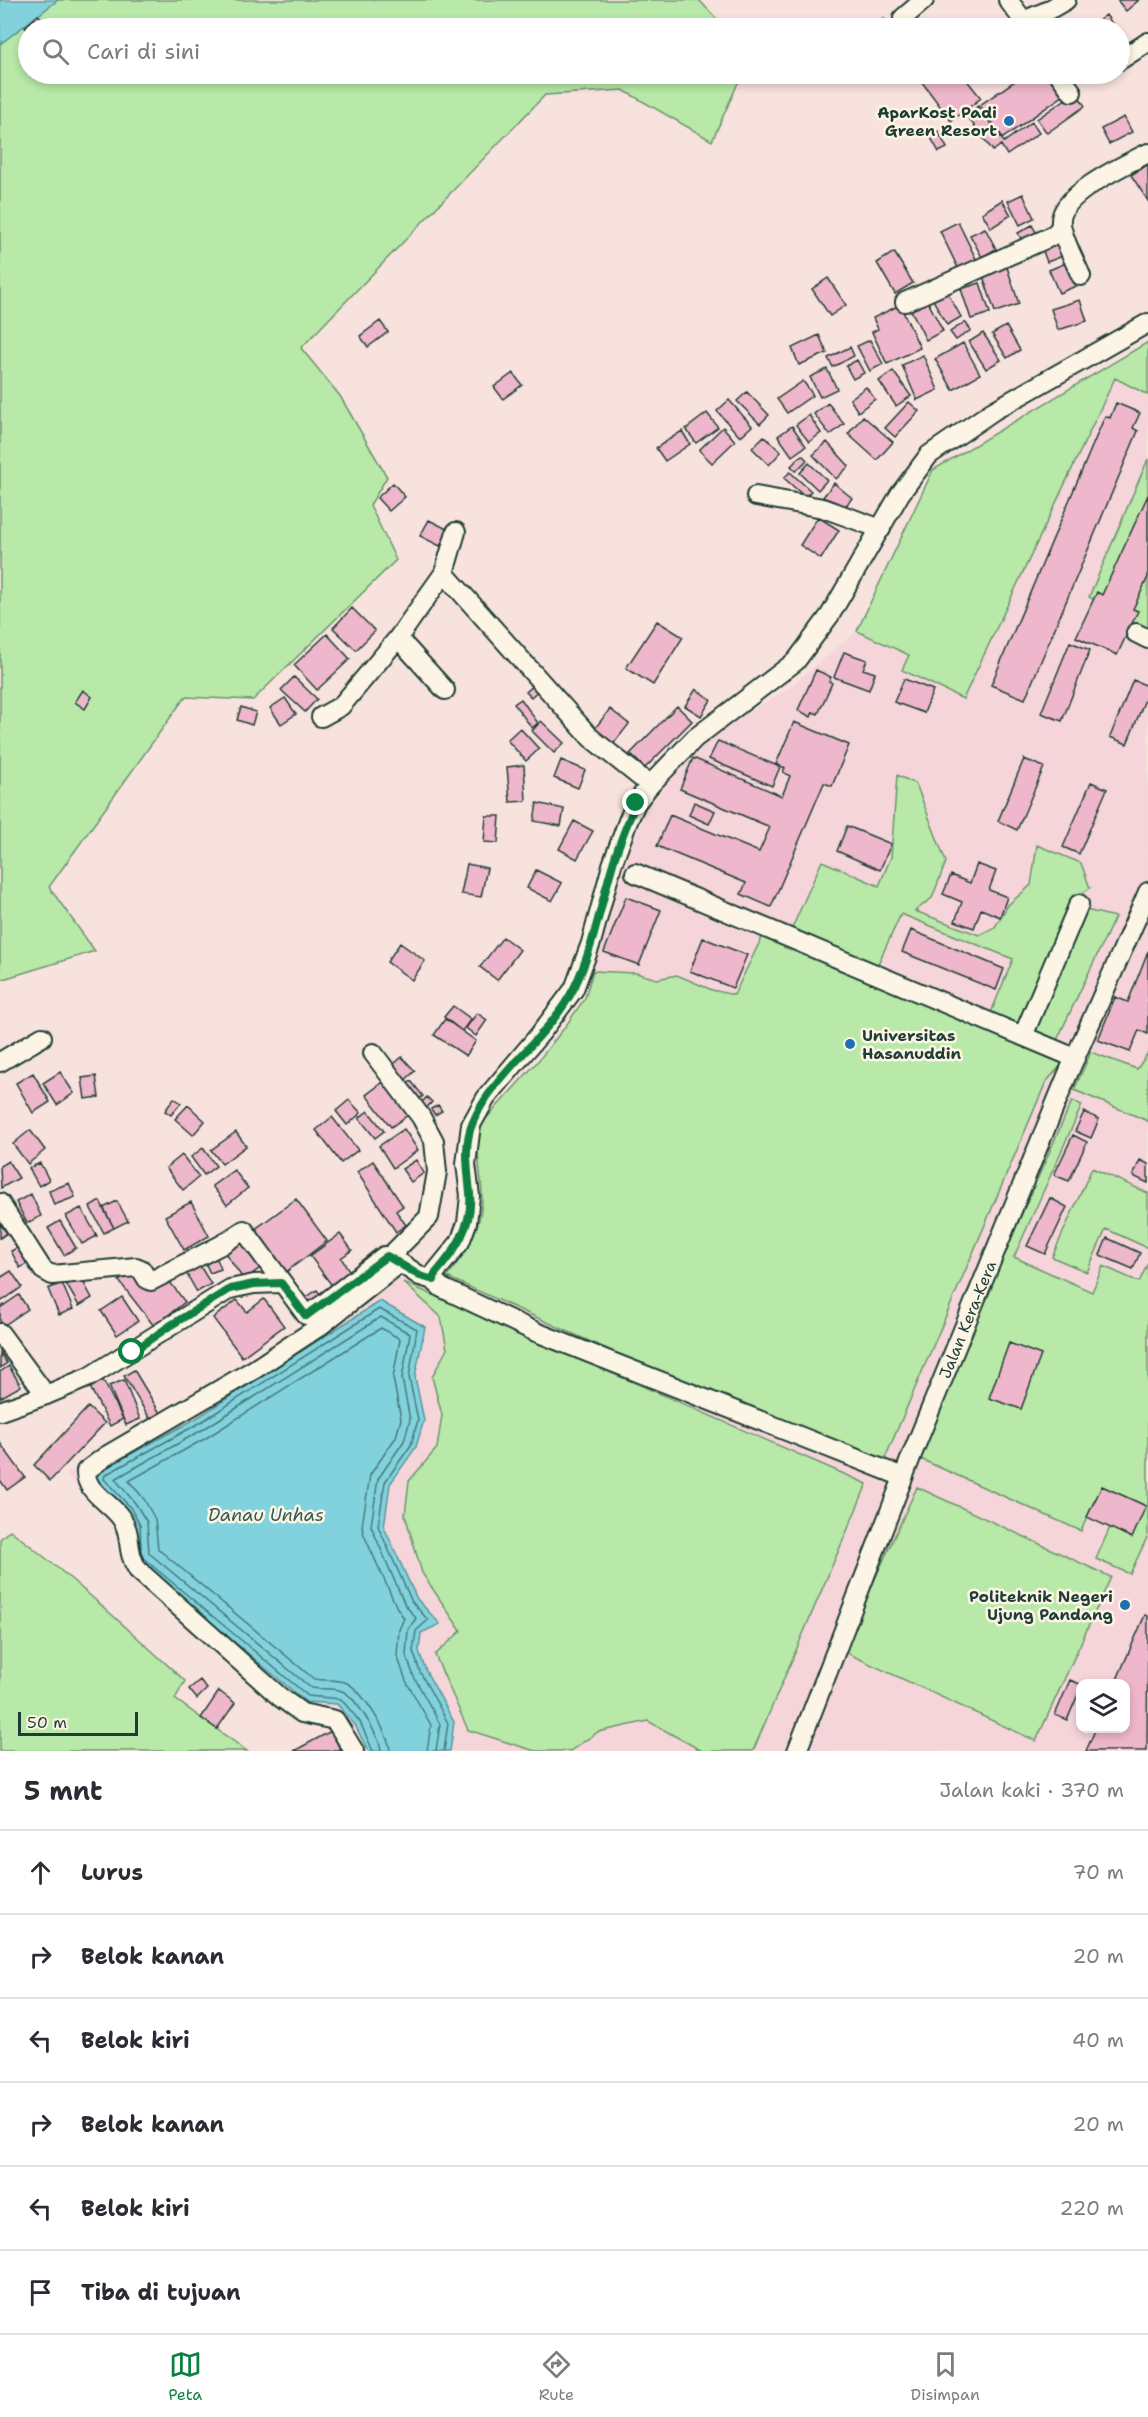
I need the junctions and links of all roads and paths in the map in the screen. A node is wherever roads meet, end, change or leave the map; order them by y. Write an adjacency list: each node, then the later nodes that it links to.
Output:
1 (924, 0): 4 (street)
2 (1008, 0): 5 (street)
3 (1066, 0): 6 (street)
4 (903, 18)
5 (1021, 18)
6 (1036, 18)
7 (1148, 42): 8 (street)
8 (1130, 53)
9 (1066, 84): 10 (street)
10 (1072, 92)
11 (1148, 153): 12 (street)
12 (1061, 225): 13 (street); 14 (street)
13 (1081, 276)
14 (905, 302)
15 (1148, 323): 17 (street)
16 (756, 496): 17 (street)
17 (866, 525): 23 (street)
18 (456, 532): 19 (street)
19 (444, 573): 20 (street); 23 (street)
20 (398, 638): 21 (street); 22 (street)
21 (446, 690)
22 (321, 717)
23 (641, 777): 33 (street)
24 (635, 873): 27 (street)
25 (1148, 892): 30 (street, Jalan Kera-Kera)
26 (1078, 904): 27 (street)
27 (1023, 1036): 30 (street)
28 (42, 1037): 31 (street)
29 (373, 1053): 33 (street)
30 (1075, 1058): 38 (street, Jalan Kera-Kera)
31 (0, 1062)
32 (0, 1203): 34 (street)
33 (411, 1269): 34 (street); 38 (street); 39 (street)
34 (281, 1283): 36 (street)
35 (0, 1333): 36 (street)
36 (46, 1395): 37 (street)
37 (0, 1411)
38 (903, 1477): 40 (street, Jalan Kera-Kera)
39 (354, 1751)
40 (796, 1751)

